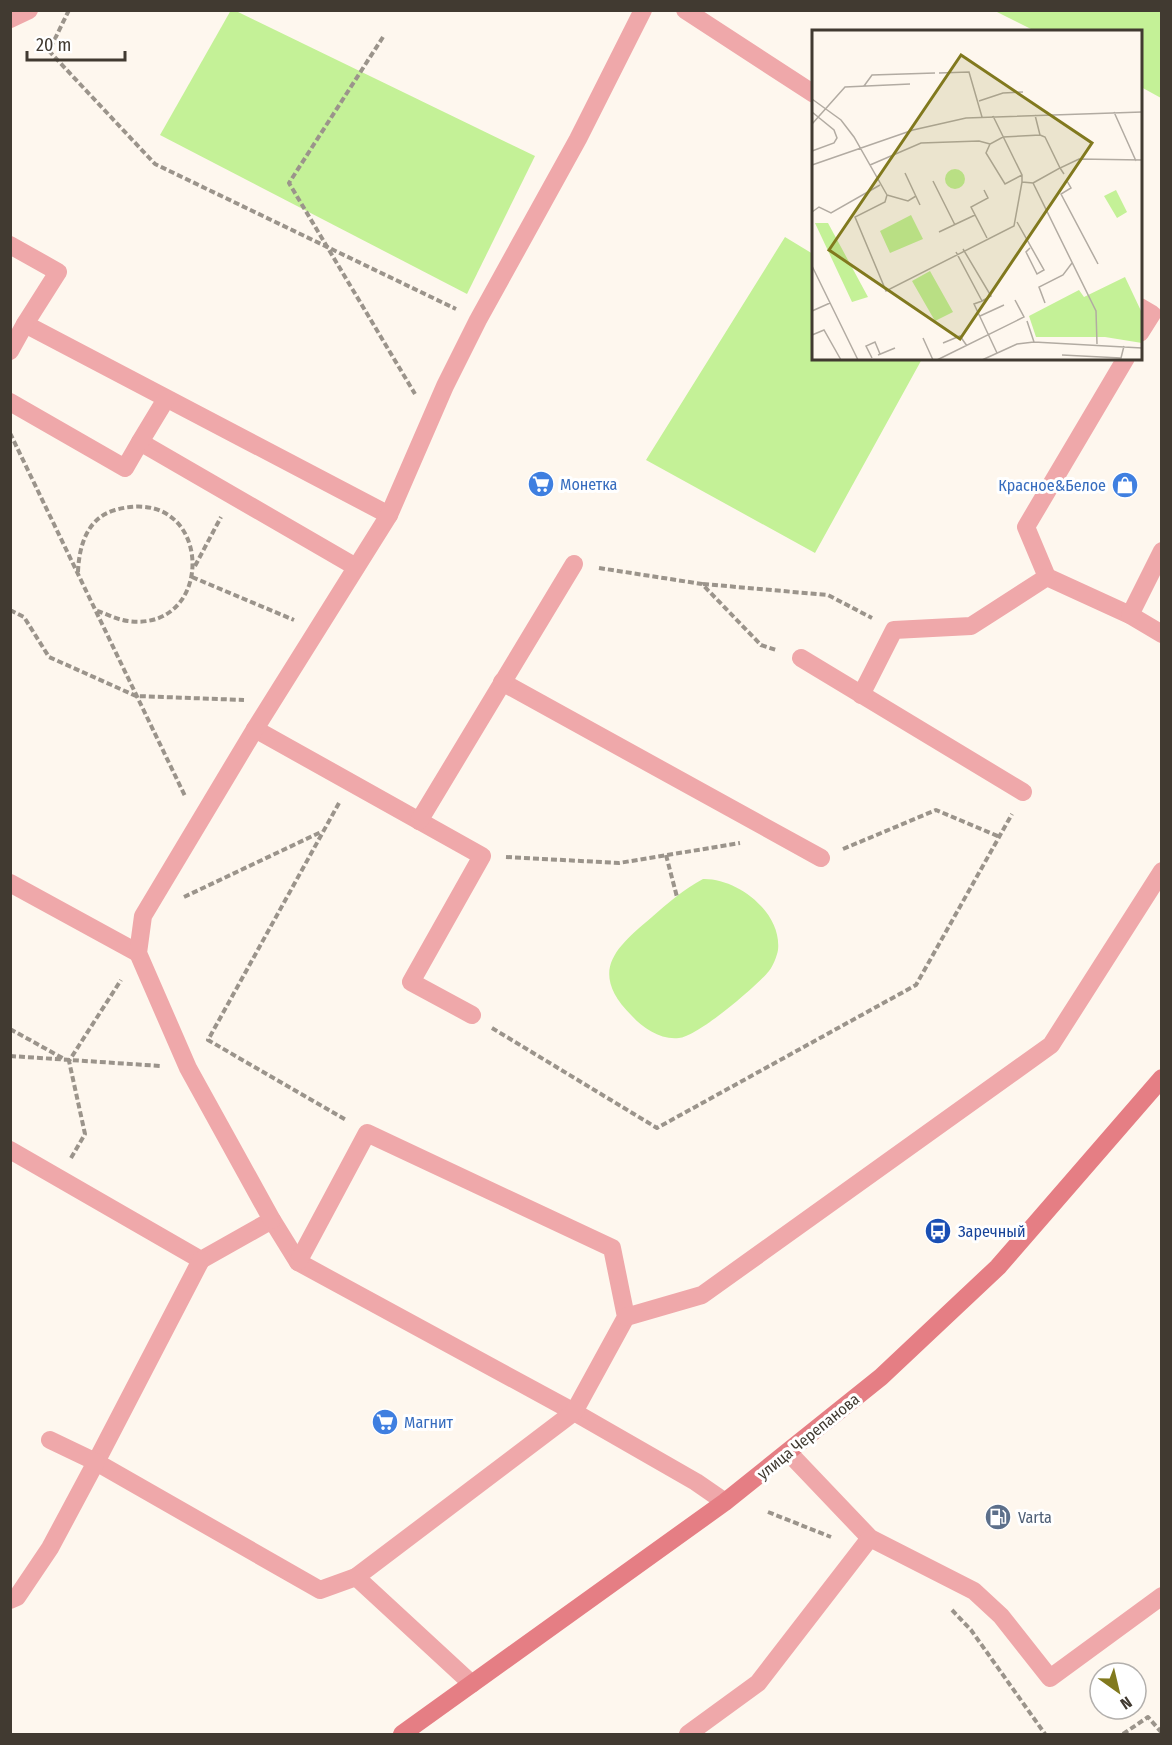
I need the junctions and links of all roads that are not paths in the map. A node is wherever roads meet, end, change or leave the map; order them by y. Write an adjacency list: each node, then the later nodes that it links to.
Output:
1 (29, 10): 4 (lane)
2 (643, 10): 15 (lane)
3 (685, 10): 5 (lane)
4 (10, 20)
5 (812, 93)
6 (10, 245): 8 (lane)
7 (1142, 308): 9 (lane)
8 (25, 324): 10 (lane); 12 (lane)
9 (1142, 330)
10 (10, 351)
11 (1124, 360): 19 (lane)
12 (166, 399): 14 (lane); 15 (lane)
13 (10, 402): 14 (lane)
14 (140, 442): 18 (lane)
15 (389, 515): 18 (lane)
16 (1161, 551): 20 (lane)
17 (574, 564): 23 (lane)
18 (356, 567): 25 (lane)
19 (1047, 577): 20 (lane); 24 (lane)
20 (1130, 615): 21 (lane)
21 (1161, 634)
22 (801, 658): 24 (lane)
23 (502, 682): 27 (lane); 28 (lane)
24 (861, 694): 26 (lane)
25 (255, 729): 27 (lane); 31 (lane)
26 (1023, 792)
27 (419, 822): 32 (lane)
28 (820, 858)
29 (1161, 871): 38 (lane)
30 (10, 883): 31 (lane)
31 (138, 953): 35 (lane)
32 (472, 1015)
33 (1161, 1078): 41 (main road, улица Черепанова)
34 (10, 1150): 36 (lane)
35 (272, 1220): 36 (lane); 37 (lane)
36 (201, 1260): 42 (lane)
37 (298, 1262): 38 (lane); 39 (lane)
38 (626, 1317): 39 (lane)
39 (574, 1412): 43 (lane); 45 (lane)
40 (50, 1440): 42 (lane)
41 (789, 1453): 43 (main road, улица Черепанова); 44 (lane)
42 (96, 1462): 45 (lane); 47 (lane)
43 (725, 1502): 48 (main road, улица Черепанова)
44 (866, 1543): 46 (lane); 50 (lane)
45 (356, 1576): 48 (lane)
46 (1161, 1596)
47 (10, 1600)
48 (472, 1684): 49 (main road, улица Черепанова)
49 (402, 1734)
50 (688, 1734)

